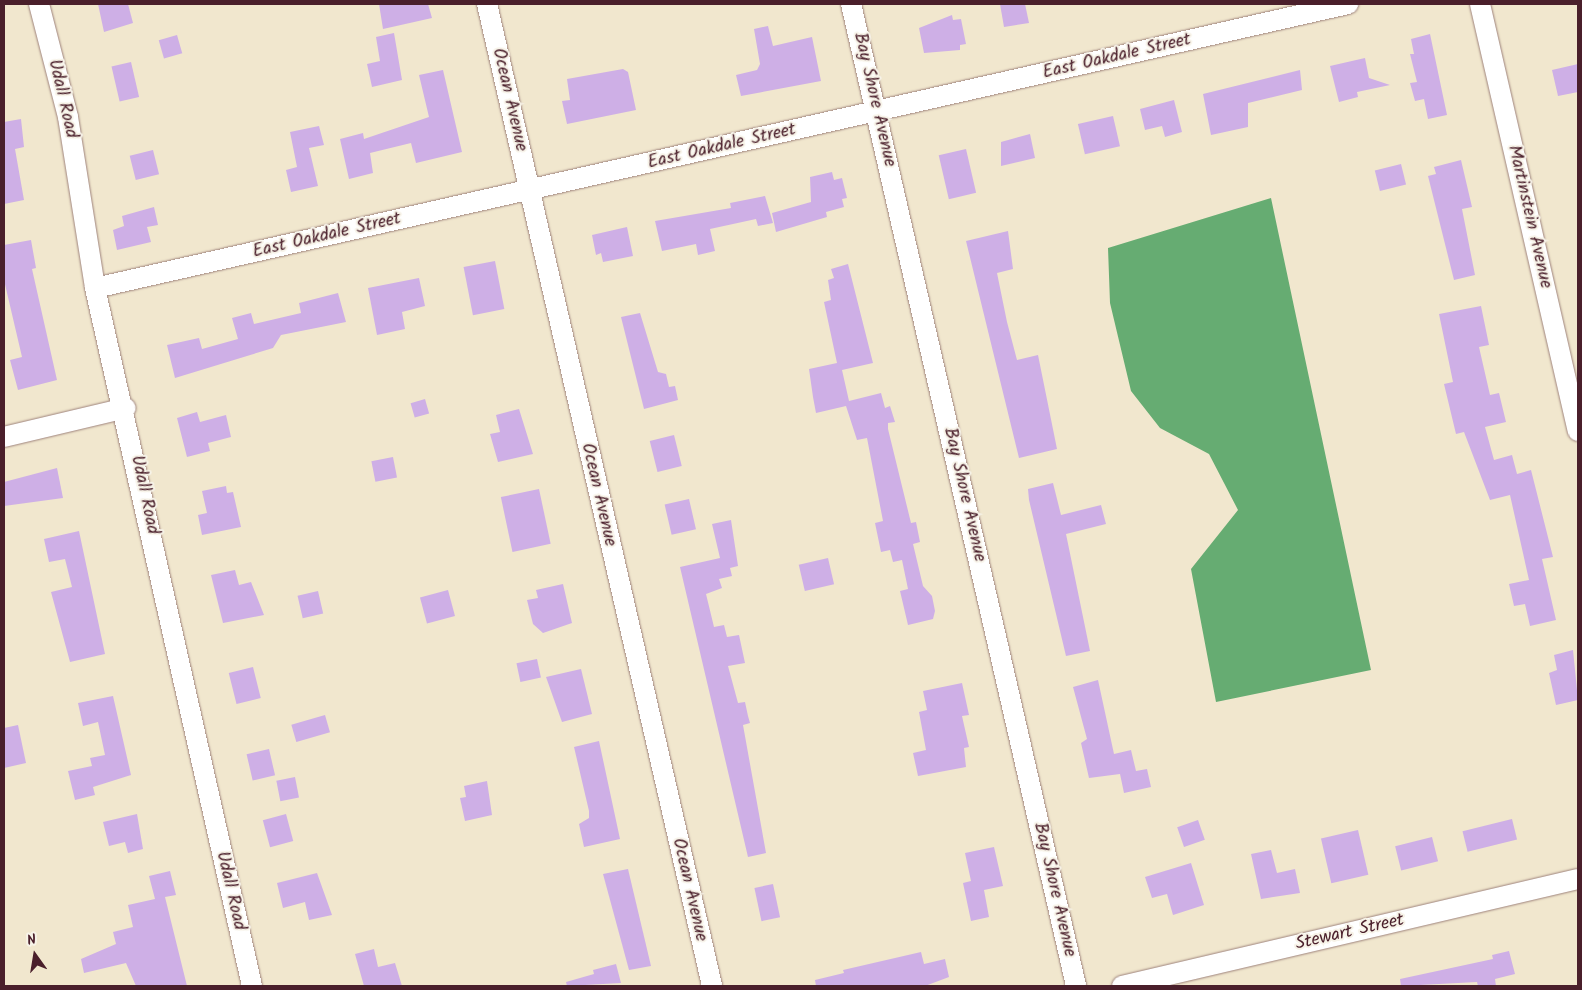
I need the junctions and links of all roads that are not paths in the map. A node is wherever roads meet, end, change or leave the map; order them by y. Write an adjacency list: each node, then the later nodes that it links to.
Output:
1 (39, 4): 8 (street, Udall Road)
2 (487, 4): 7 (street, Ocean Avenue)
3 (851, 4): 6 (street, Bay Shore Avenue)
4 (1348, 4): 6 (street, East Oakdale Street)
5 (1480, 4): 10 (street, Martinstein Avenue)
6 (877, 112): 7 (street, East Oakdale Street); 15 (street, Bay Shore Avenue)
7 (530, 191): 8 (street, East Oakdale Street); 14 (street, Ocean Avenue)
8 (95, 288): 9 (street, Udall Road)
9 (126, 408): 11 (street); 13 (street, Udall Road)
10 (1578, 431)
11 (4, 437)
12 (1578, 879): 16 (street, Stewart Street)
13 (252, 986)
14 (712, 986)
15 (1076, 986)
16 (1122, 986)

